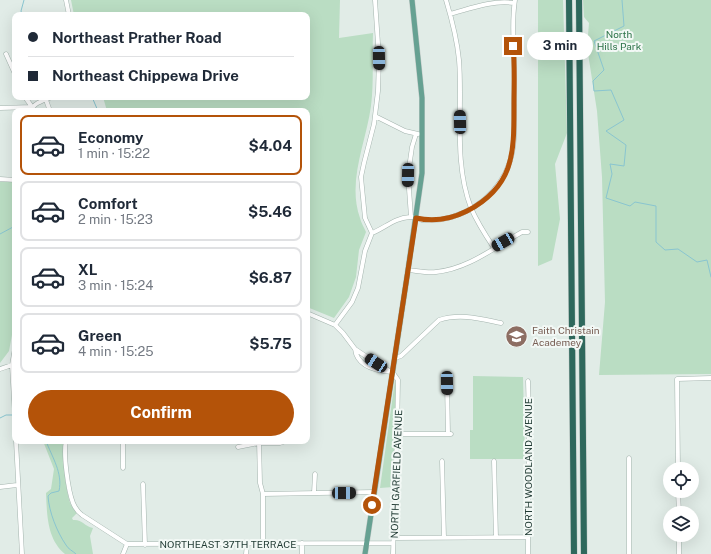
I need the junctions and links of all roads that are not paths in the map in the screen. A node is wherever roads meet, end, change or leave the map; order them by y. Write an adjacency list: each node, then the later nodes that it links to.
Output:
1 (66, 0): 8 (street)
2 (375, 0): 17 (street)
3 (412, 0): 19 (main road)
4 (446, 0): 9 (street)
5 (569, 0): 76 (highway)
6 (579, 0): 77 (highway)
7 (514, 2): 9 (street); 22 (street)
8 (68, 12)
9 (450, 14): 22 (street)
10 (6, 54): 11 (street)
11 (12, 67)
12 (46, 100): 15 (street); 16 (street)
13 (0, 108): 14 (street)
14 (12, 108)
15 (34, 108)
16 (49, 108)
17 (375, 116): 18 (street); 25 (street)
18 (416, 134): 19 (street); 23 (street)
19 (423, 134): 23 (main road)
20 (0, 179): 21 (street)
21 (12, 180)
22 (471, 208): 23 (street); 26 (street)
23 (414, 218): 25 (street); 27 (main road)
24 (528, 232): 26 (street)
25 (372, 233): 30 (street)
26 (494, 248): 27 (street)
27 (408, 270): 32 (main road)
28 (310, 313): 30 (street)
29 (501, 323): 32 (street)
30 (335, 325): 31 (street)
31 (355, 349): 35 (street); 35 (street)
32 (395, 358): 35 (main road)
33 (12, 365): 34 (street)
34 (0, 369)
35 (393, 372): 39 (street, NORTH GARFIELD AVENUE); 55 (main road)
36 (711, 378): 49 (street)
37 (528, 381): 59 (street, NORTH WOODLAND AVENUE)
38 (447, 383): 39 (street)
39 (397, 434): 61 (street, NORTH GARFIELD AVENUE)
40 (16, 444): 53 (street)
41 (65, 444): 65 (street, NORTHEAST 37TH TERRACE)
42 (123, 444): 50 (street)
43 (251, 444): 45 (street)
44 (259, 444): 57 (street)
45 (238, 447)
46 (629, 458): 78 (street)
47 (494, 460): 58 (street)
48 (442, 461): 60 (street)
49 (678, 462)
50 (123, 468)
51 (315, 474): 56 (street)
52 (143, 484): 68 (street)
53 (17, 485): 54 (street); 69 (street)
54 (0, 487)
55 (374, 492): 56 (street); 62 (main road)
56 (314, 493): 57 (street)
57 (263, 494): 67 (street)
58 (496, 537): 59 (street, NORTHEAST 37TH TERRACE); 60 (street, NORTHEAST 37TH TERRACE)
59 (528, 537): 75 (street, NORTH WOODLAND AVENUE)
60 (444, 538): 61 (street, NORTHEAST 37TH TERRACE)
61 (393, 540): 62 (street, NORTHEAST 37TH TERRACE); 74 (street, NORTH GARFIELD AVENUE)
62 (366, 542): 64 (street, NORTHEAST 37TH TERRACE); 73 (main road)
63 (679, 542): 79 (street)
64 (302, 543): 67 (street, NORTHEAST 37TH TERRACE); 72 (street)
65 (127, 544): 68 (street, NORTHEAST 37TH TERRACE); 70 (street)
66 (246, 544): 67 (street, NORTHEAST 37TH TERRACE); 68 (street, NORTHEAST 37TH TERRACE); 71 (street)
67 (263, 544)
68 (144, 545)
69 (22, 554)
70 (123, 554)
71 (246, 554)
72 (302, 554)
73 (365, 554)
74 (393, 554)
75 (528, 554)
76 (574, 554)
77 (584, 554)
78 (629, 554)
79 (679, 554)

